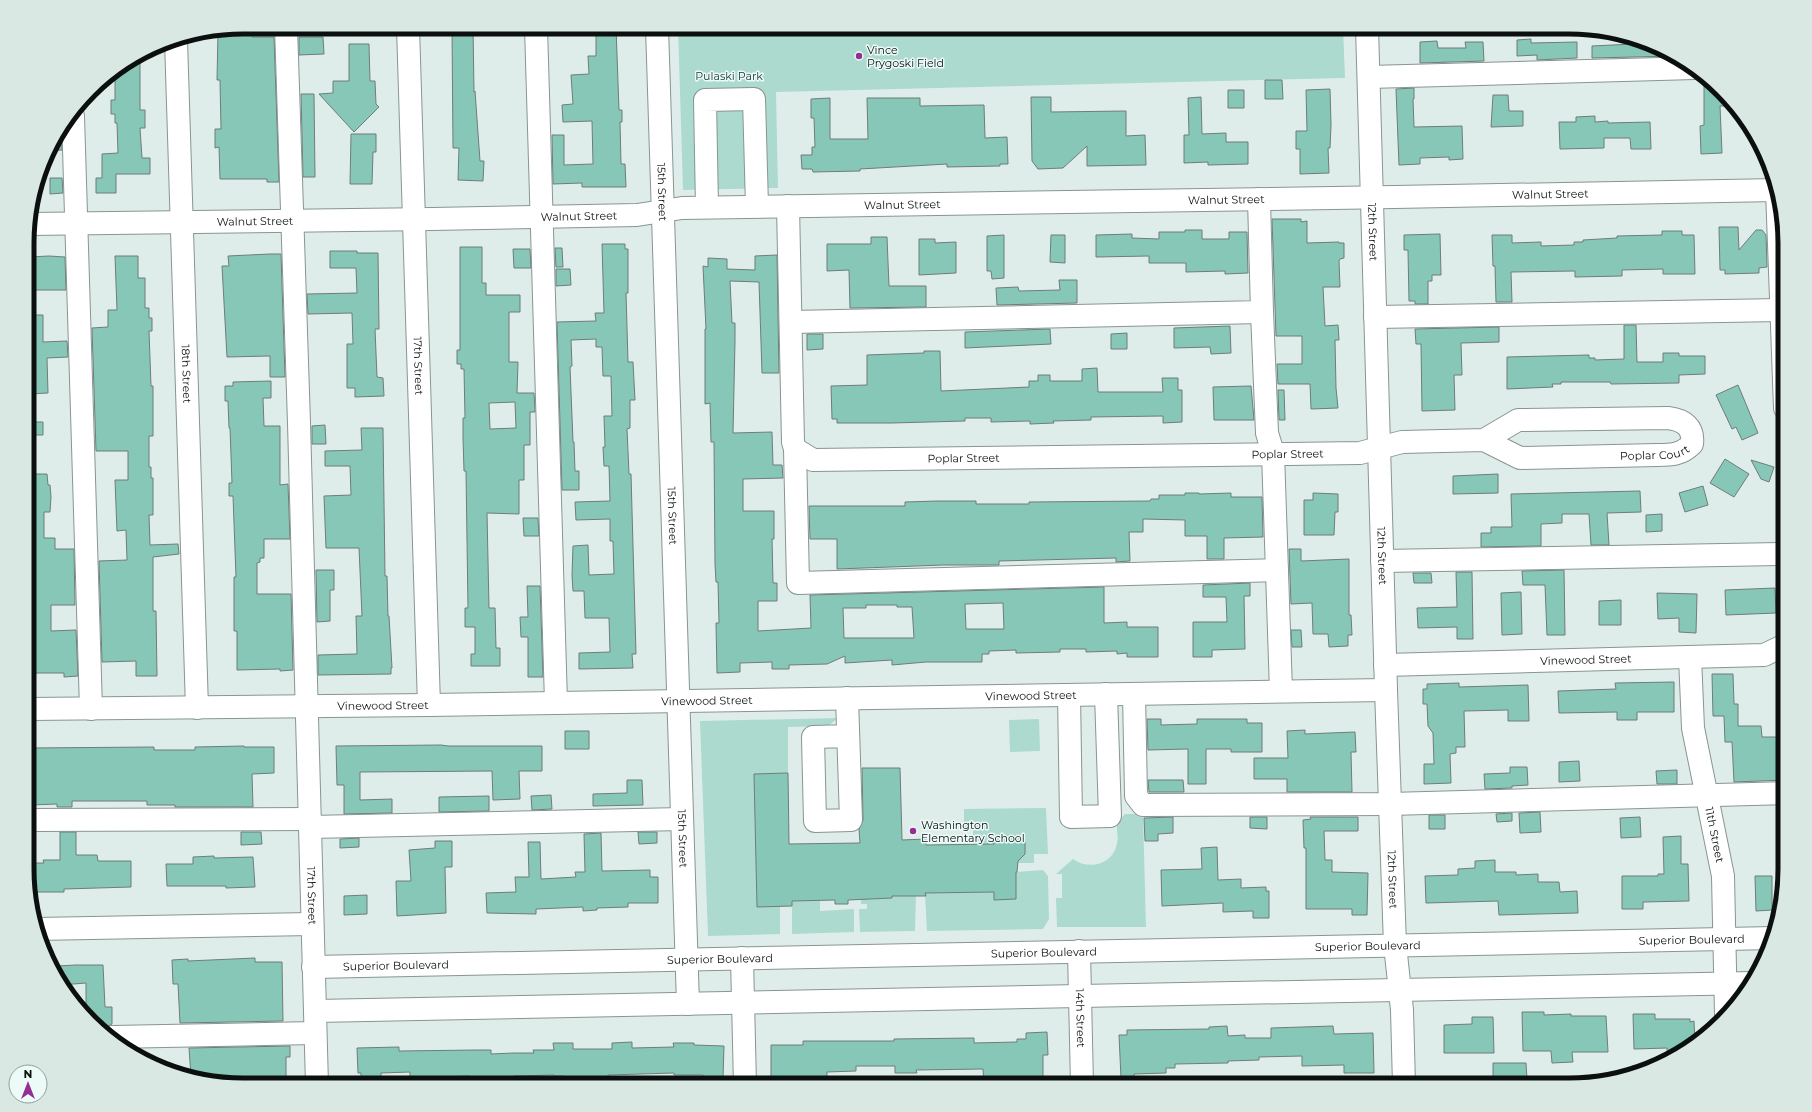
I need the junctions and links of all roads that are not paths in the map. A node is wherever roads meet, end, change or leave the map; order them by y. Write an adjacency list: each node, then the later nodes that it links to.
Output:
1 (286, 34): 19 (street, 17th Street)
2 (408, 34): 18 (street, 17th Street)
3 (536, 34): 17 (street)
4 (657, 34): 16 (street, 15th Street)
5 (1367, 34): 8 (street, 12th Street)
6 (176, 45): 20 (street, 18th Street)
7 (1684, 68): 8 (street)
8 (1369, 77): 11 (street, 12th Street)
9 (73, 121): 21 (street)
10 (1771, 190): 11 (street, Walnut Street)
11 (1372, 198): 12 (street, Walnut Street); 25 (street, 12th Street)
12 (1259, 199): 14 (street, Walnut Street); 24 (street)
13 (757, 206): 14 (street, Walnut Street); 15 (street, Walnut Street); 15 (street)
14 (788, 206): 26 (street)
15 (707, 207): 16 (street, Walnut Street)
16 (663, 211): 17 (street, Walnut Street); 43 (street, 15th Street)
17 (542, 217): 18 (street, Walnut Street); 44 (street)
18 (414, 219): 19 (street, Walnut Street); 45 (street, 17th Street)
19 (292, 221): 20 (street, Walnut Street); 46 (street, 17th Street)
20 (182, 222): 21 (street, Walnut Street); 47 (street, 18th Street)
21 (77, 223): 22 (street, Walnut Street); 49 (street)
22 (35, 224)
23 (1778, 310): 25 (street)
24 (1262, 312): 26 (street); 30 (street)
25 (1375, 317): 28 (street, 12th Street)
26 (791, 322): 29 (street)
27 (1484, 440): 27 (street, Poplar Court); 28 (street, Poplar Court)
28 (1379, 447): 30 (street, Poplar Street); 32 (street, 12th Street)
29 (795, 449): 30 (street, Poplar Street); 33 (street)
30 (1273, 453): 33 (street)
31 (1778, 554): 32 (street)
32 (1382, 561): 36 (street, 12th Street)
33 (1277, 570): 38 (street)
34 (1778, 648): 35 (street, Vinewood Street)
35 (1690, 657): 36 (street, Vinewood Street); 52 (street, 11th Street)
36 (1385, 664): 37 (street, 12th Street)
37 (1386, 690): 38 (street, Vinewood Street); 53 (street, 12th Street)
38 (1281, 691): 40 (street, Vinewood Street)
39 (1106, 694): 40 (street, Vinewood Street); 41 (street, Vinewood Street); 41 (street)
40 (1134, 694): 53 (street)
41 (1068, 695): 42 (street, Vinewood Street)
42 (847, 698): 43 (street, Vinewood Street); 50 (street)
43 (678, 701): 44 (street, Vinewood Street); 54 (street, 15th Street)
44 (556, 703): 45 (street, Vinewood Street)
45 (429, 705): 46 (street, Vinewood Street)
46 (306, 706): 47 (street, Vinewood Street); 56 (street, 17th Street)
47 (197, 708): 49 (street, Vinewood Street)
48 (34, 709): 49 (street, Vinewood Street)
49 (91, 709)
50 (848, 736)
51 (1778, 793): 52 (street)
52 (1707, 794): 53 (street); 60 (street, 11th Street)
53 (1390, 804): 61 (street, 12th Street)
54 (682, 819): 56 (street); 64 (street, 15th Street)
55 (34, 820): 56 (street)
56 (310, 823): 57 (street, 17th Street)
57 (312, 924): 58 (street); 65 (street, 17th Street)
58 (43, 929)
59 (1766, 938): 60 (street, Superior Boulevard)
60 (1725, 939): 61 (street, Superior Boulevard); 66 (street, 11th Street)
61 (1395, 945): 62 (street, Superior Boulevard); 68 (street, 12th Street)
62 (1079, 951): 63 (street, Superior Boulevard); 69 (street, 14th Street)
63 (742, 958): 64 (street, Superior Boulevard); 70 (street)
64 (687, 959): 65 (street, Superior Boulevard); 71 (street, 15th Street)
65 (313, 967): 73 (street, 17th Street)
66 (1726, 983): 67 (street); 68 (street); 72 (street, 11th Street)
67 (1744, 983)
68 (1400, 990): 69 (street); 79 (street, 12th Street)
69 (1080, 996): 70 (street); 78 (street, 14th Street)
70 (743, 1002): 71 (street); 77 (street)
71 (688, 1004): 73 (street)
72 (1726, 1007)
73 (315, 1011): 74 (street, 17th Street)
74 (315, 1033): 75 (street); 76 (street, 17th Street)
75 (119, 1037)
76 (317, 1078)
77 (745, 1078)
78 (1082, 1078)
79 (1404, 1078)

